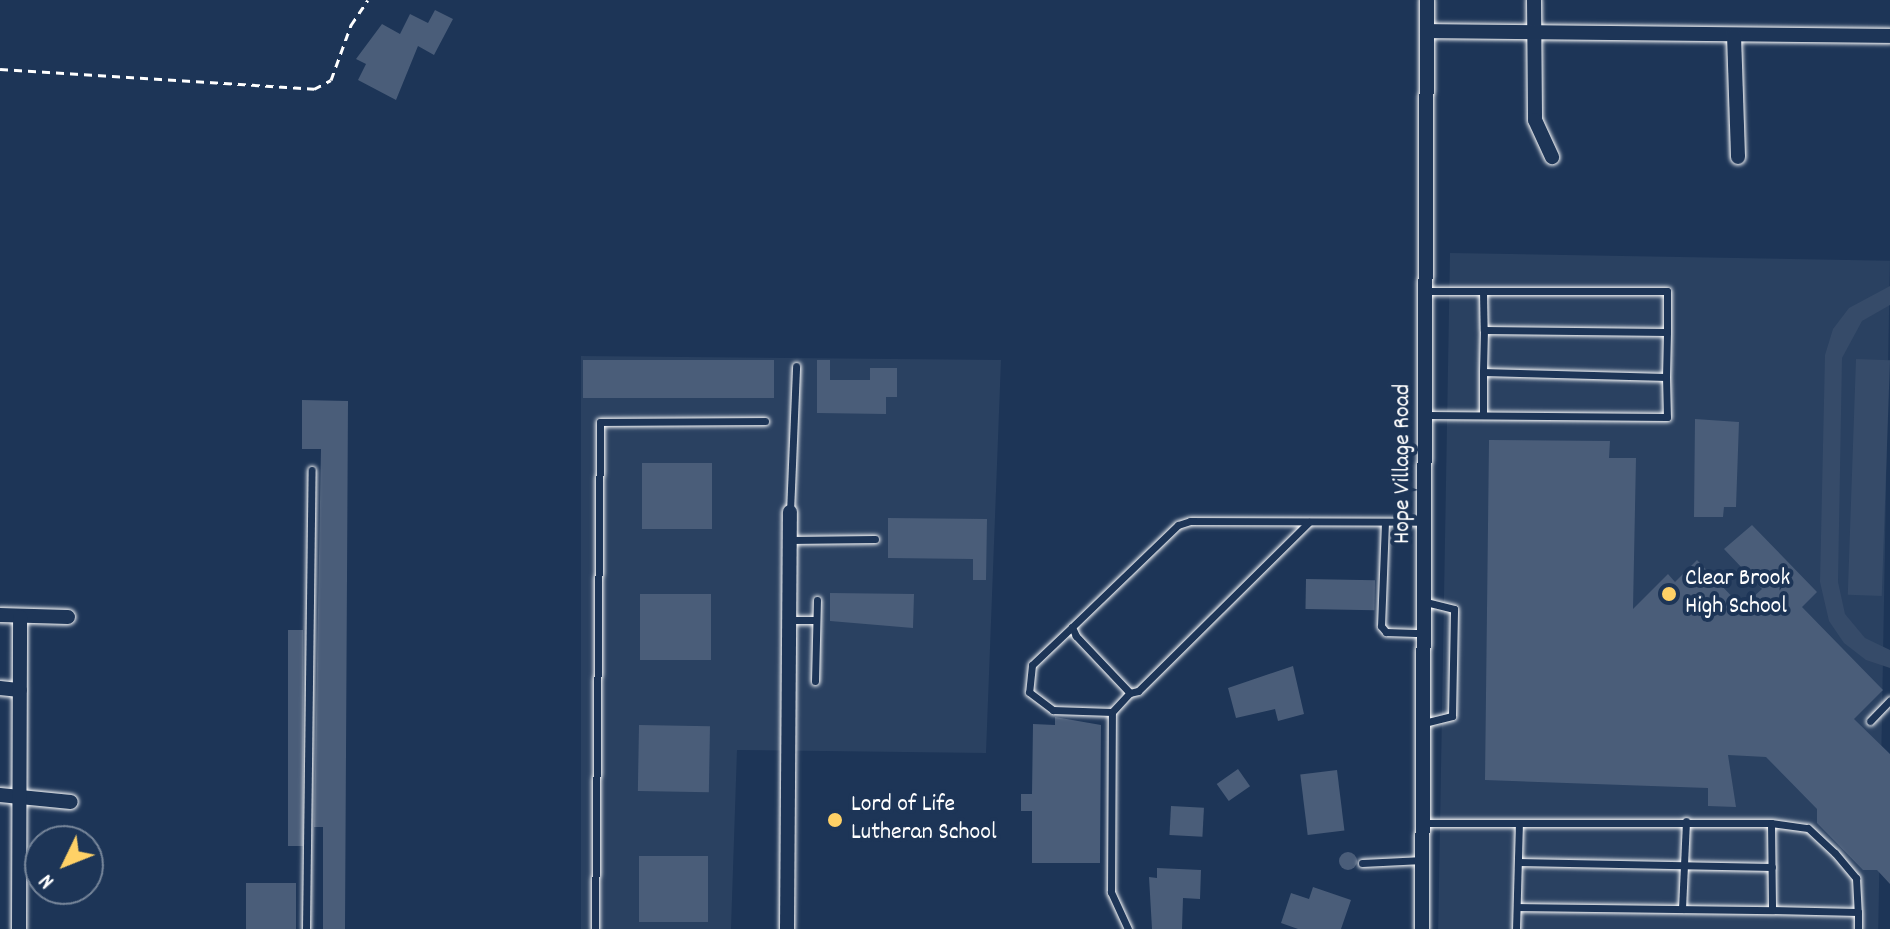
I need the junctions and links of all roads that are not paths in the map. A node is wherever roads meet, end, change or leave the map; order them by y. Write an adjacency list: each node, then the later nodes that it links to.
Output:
1 (1427, 0): 3 (street, Hope Village Road)
2 (1534, 0): 4 (street)
3 (1427, 31): 4 (street); 9 (street, Hope Village Road)
4 (1533, 33): 5 (street); 7 (street)
5 (1734, 35): 6 (street); 8 (street)
6 (1890, 36)
7 (1552, 157)
8 (1738, 157)
9 (1426, 291): 10 (lane); 16 (street, Hope Village Road)
10 (1483, 291): 11 (lane); 12 (lane)
11 (1484, 330): 12 (lane); 14 (lane)
12 (1667, 332): 15 (lane)
13 (796, 366): 20 (lane)
14 (1483, 372): 15 (lane); 17 (lane)
15 (1666, 377): 17 (lane)
16 (1427, 415): 17 (lane); 23 (street, Hope Village Road)
17 (1483, 415)
18 (765, 421): 61 (lane)
19 (312, 470): 60 (lane)
20 (790, 512): 25 (street)
21 (1309, 522): 22 (lane); 33 (lane); 38 (lane)
22 (1385, 522): 23 (lane); 34 (lane)
23 (1426, 522): 27 (street, Hope Village Road)
24 (875, 539): 25 (lane)
25 (790, 540): 31 (street)
26 (817, 600): 32 (lane)
27 (1426, 602): 34 (street, Hope Village Road); 42 (lane)
28 (0, 615): 29 (street)
29 (20, 617): 30 (street); 37 (street)
30 (68, 617)
31 (789, 620): 32 (lane); 62 (street)
32 (816, 620): 35 (lane)
33 (1072, 627): 38 (lane); 40 (lane)
34 (1425, 633): 42 (street, Hope Village Road)
35 (815, 681)
36 (0, 688): 37 (street)
37 (20, 690): 43 (street)
38 (1130, 693): 40 (lane)
39 (1890, 700): 41 (lane)
40 (1112, 712): 63 (lane)
41 (1870, 721)
42 (1424, 723): 47 (street, Hope Village Road)
43 (19, 794): 44 (street); 45 (street); 59 (street)
44 (0, 795)
45 (71, 802)
46 (1686, 821): 48 (lane); 49 (lane); 53 (lane)
47 (1424, 823): 48 (lane); 50 (street, Hope Village Road)
48 (1519, 823): 51 (lane)
49 (1771, 823): 54 (lane); 58 (lane)
50 (1423, 860): 52 (lane); 64 (street, Hope Village Road)
51 (1518, 862): 53 (lane); 55 (lane)
52 (1362, 863)
53 (1684, 865): 54 (lane); 56 (lane)
54 (1772, 867): 57 (lane)
55 (1517, 907): 56 (lane); 65 (lane)
56 (1682, 909): 57 (lane)
57 (1772, 910): 58 (lane)
58 (1858, 912): 66 (lane)
59 (19, 929)
60 (306, 929)
61 (595, 929)
62 (787, 929)
63 (1128, 929)
64 (1422, 929)
65 (1516, 929)
66 (1858, 929)

